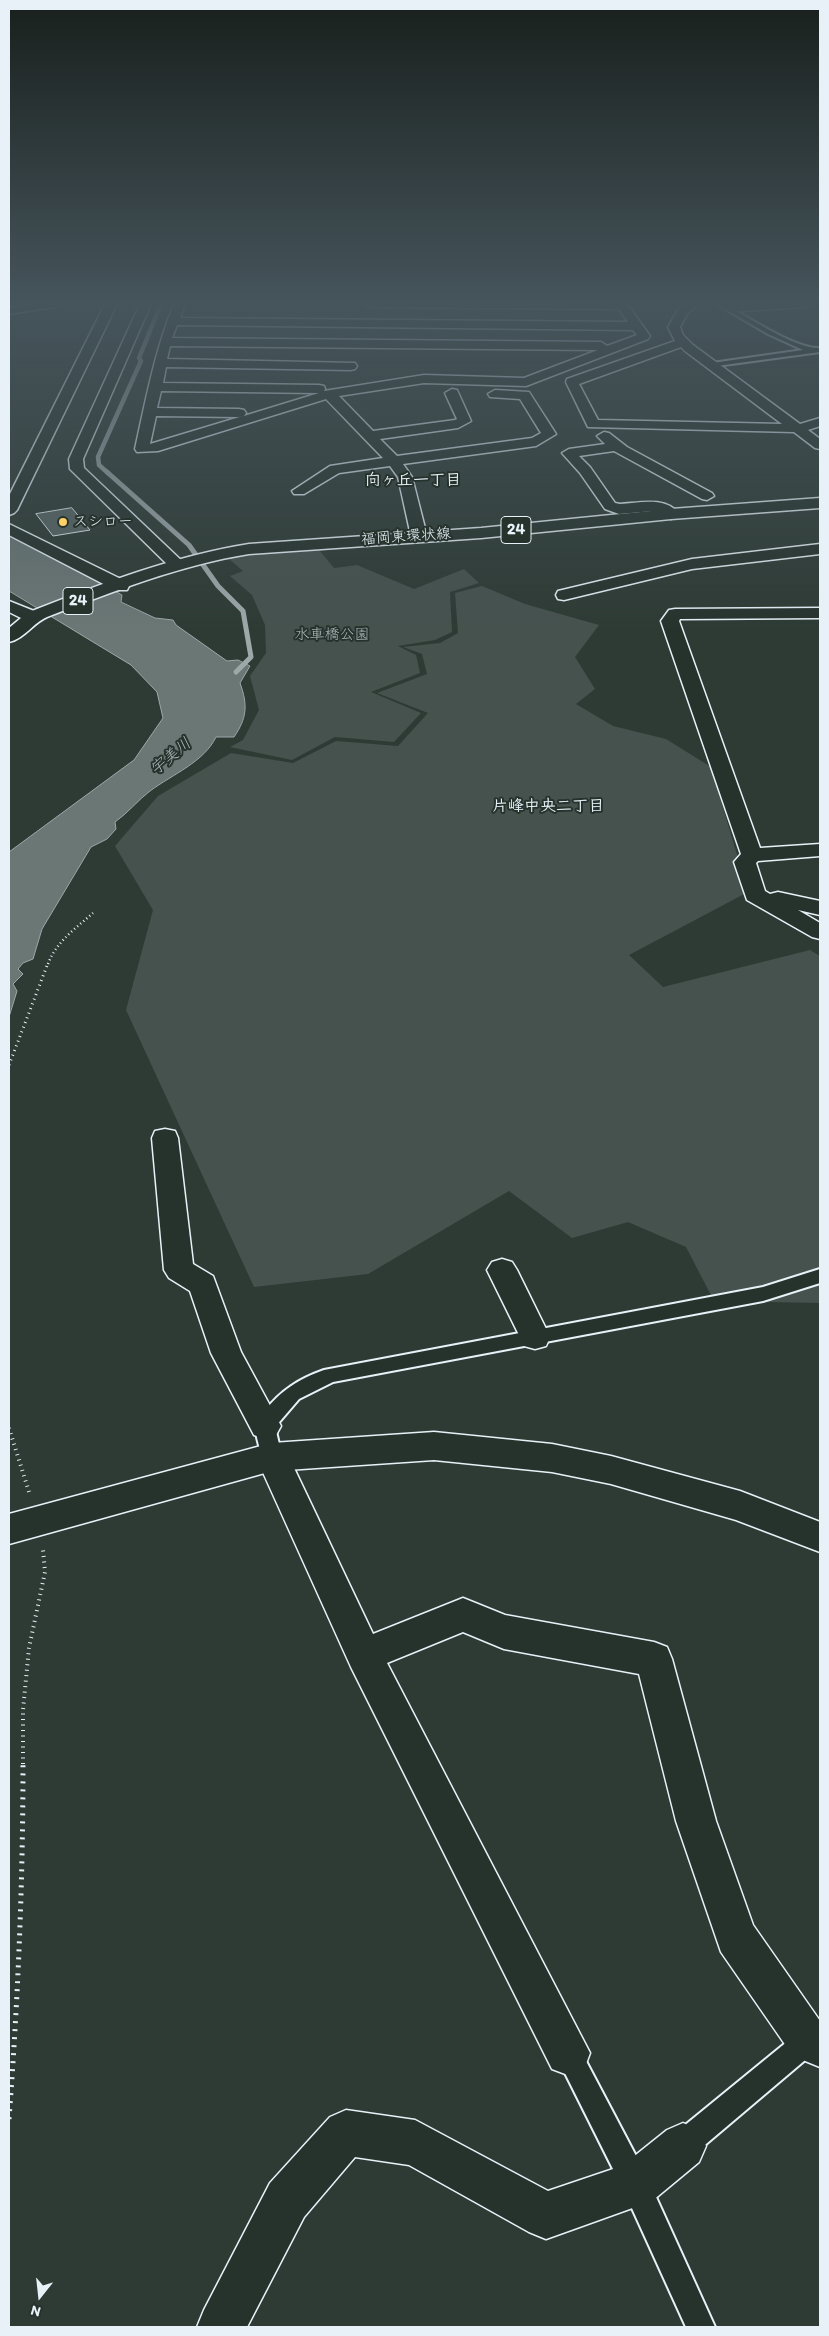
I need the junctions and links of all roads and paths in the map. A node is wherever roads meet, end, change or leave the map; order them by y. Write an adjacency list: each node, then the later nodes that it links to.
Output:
1 (58, 413): 22 (street)
2 (96, 413): 27 (street)
3 (150, 413): 11 (street)
4 (209, 413): 11 (street)
5 (269, 413): 11 (street)
6 (347, 413): 15 (street)
7 (461, 413): 15 (street)
8 (536, 413): 18 (street)
9 (588, 413): 13 (street)
10 (779, 413): 14 (street)
11 (266, 414)
12 (820, 422): 14 (street)
13 (593, 424): 14 (street); 17 (street)
14 (799, 428): 16 (street)
15 (369, 436): 18 (street)
16 (820, 444)
17 (617, 446): 20 (street); 23 (street)
18 (394, 461): 19 (street); 25 (street)
19 (299, 491)
20 (707, 496)
21 (820, 503): 23 (street, 福岡東環状線 / 24)
22 (9, 510)
23 (671, 514): 25 (street, 福岡東環状線 / 24)
24 (9, 529): 28 (street)
25 (419, 536): 27 (street, 福岡東環状線 / 24)
26 (820, 549): 29 (street)
27 (181, 564): 28 (street, 福岡東環状線 / 24)
28 (118, 587): 32 (street, 福岡東環状線 / 24)
29 (564, 595)
30 (9, 606): 32 (street)
31 (820, 613): 35 (street)
32 (38, 615): 33 (street, 福岡東環状線 / 24)
33 (9, 637)
34 (820, 850): 35 (street)
35 (752, 855): 36 (street)
36 (755, 895): 37 (street); 39 (street)
37 (820, 908)
38 (93, 912): 40 (path)
39 (820, 932)
40 (9, 1065)
41 (165, 1138): 46 (street)
42 (502, 1270): 44 (street)
43 (820, 1276): 44 (lane)
44 (535, 1337): 46 (lane)
45 (9, 1428): 47 (path)
46 (269, 1442): 47 (street); 48 (street); 49 (street)
47 (25, 1524): 52 (path)
48 (820, 1537)
49 (364, 1654): 50 (street); 51 (street)
50 (814, 2043): 53 (lane)
51 (568, 2053): 54 (lane)
52 (9, 2119)
53 (683, 2146): 54 (street)
54 (636, 2185): 55 (street); 56 (lane)
55 (221, 2327)
56 (701, 2327)

